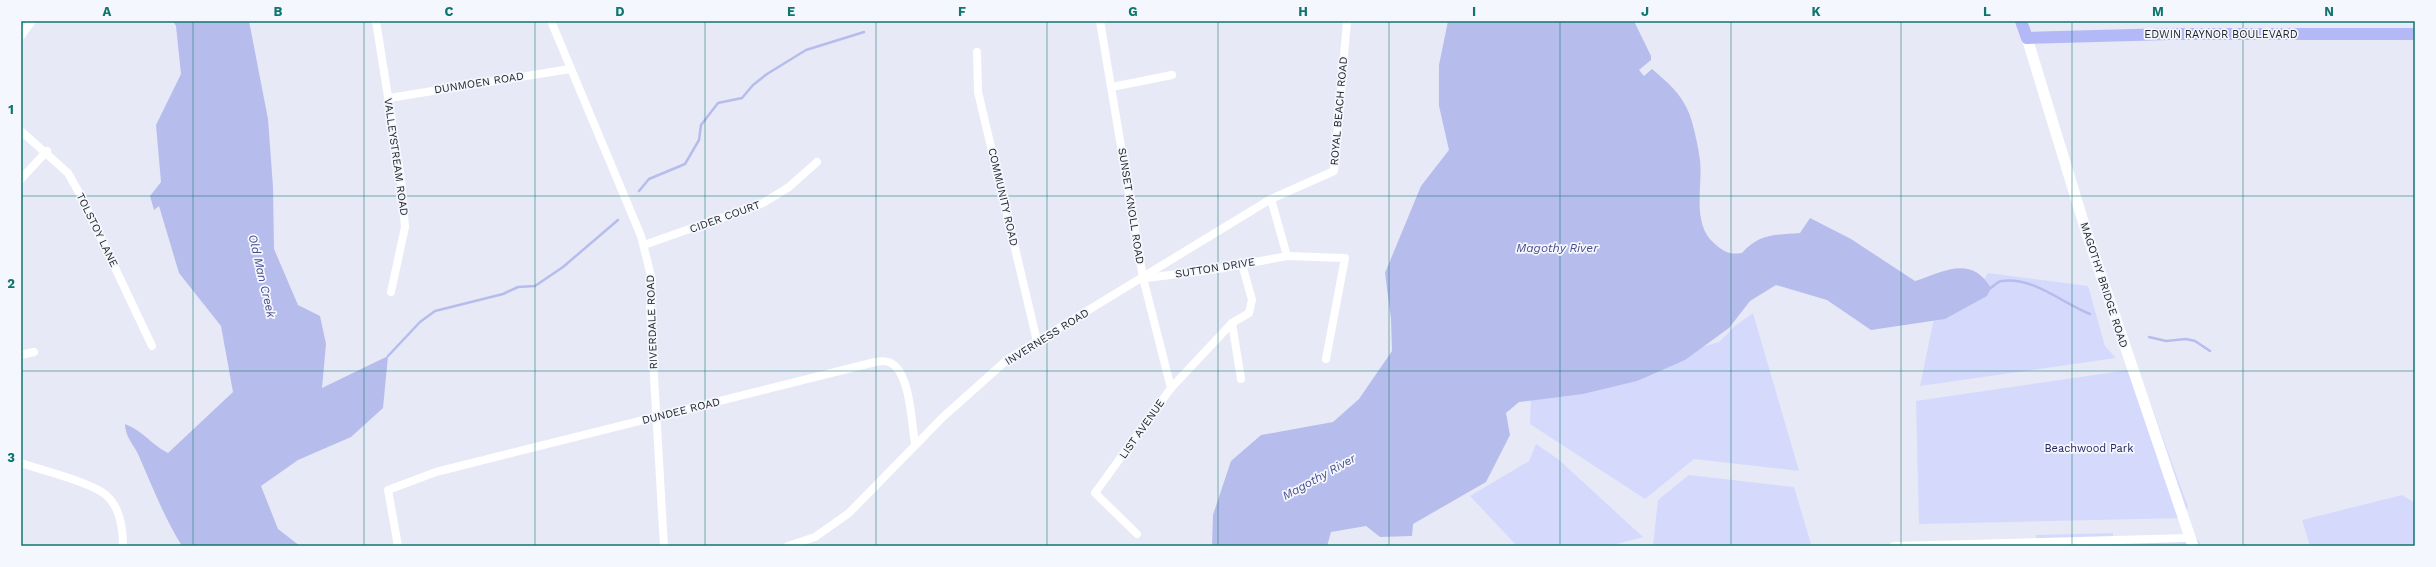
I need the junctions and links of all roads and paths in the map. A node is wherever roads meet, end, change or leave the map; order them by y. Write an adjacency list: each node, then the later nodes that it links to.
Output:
1 (32, 21): 8 (street)
2 (376, 21): 14 (street, VALLEYSTREAM ROAD)
3 (551, 21): 11 (street, RIVERDALE ROAD)
4 (1100, 21): 13 (street, SUNSET KNOLL ROAD)
5 (1348, 21): 19 (street, ROYAL BEACH ROAD)
6 (2022, 21): 9 (main road, MAGOTHY BRIDGE ROAD)
7 (2415, 34): 9 (main road, EDWIN RAYNOR BOULEVARD)
8 (21, 36)
9 (2027, 38): 37 (main road, MAGOTHY BRIDGE ROAD)
10 (977, 52): 26 (street, COMMUNITY ROAD)
11 (570, 69): 14 (street, DUNMOEN ROAD); 20 (street, RIVERDALE ROAD)
12 (1172, 75): 13 (street)
13 (1112, 87): 23 (street, SUNSET KNOLL ROAD)
14 (389, 98): 24 (street, VALLEYSTREAM ROAD)
15 (21, 130): 16 (street, TOLSTOY LANE)
16 (47, 151): 18 (street); 27 (street, TOLSTOY LANE)
17 (817, 162): 20 (street, CIDER COURT)
18 (21, 179)
19 (1271, 199): 21 (street); 23 (street, INVERNESS ROAD)
20 (644, 245): 33 (street, RIVERDALE ROAD)
21 (1287, 256): 22 (street, SUTTON DRIVE); 30 (street, SUTTON DRIVE)
22 (1242, 264): 23 (street, SUTTON DRIVE); 25 (street, LIST AVENUE)
23 (1143, 278): 26 (street, INVERNESS ROAD); 32 (street, SUNSET KNOLL ROAD)
24 (391, 292)
25 (1232, 323): 31 (street); 32 (street, LIST AVENUE)
26 (1038, 341): 34 (street, INVERNESS ROAD)
27 (152, 346)
28 (34, 352): 29 (street)
29 (21, 355)
30 (1326, 358)
31 (1241, 380)
32 (1171, 388): 36 (street, LIST AVENUE)
33 (656, 418): 34 (street, DUNDEE ROAD); 39 (street, DUNDEE ROAD); 40 (street, RIVERDALE ROAD)
34 (915, 444): 41 (street, INVERNESS ROAD)
35 (21, 463): 38 (street)
36 (1137, 534)
37 (2192, 542): 42 (street)
38 (123, 546)
39 (398, 546)
40 (664, 546)
41 (788, 546)
42 (1894, 546)

